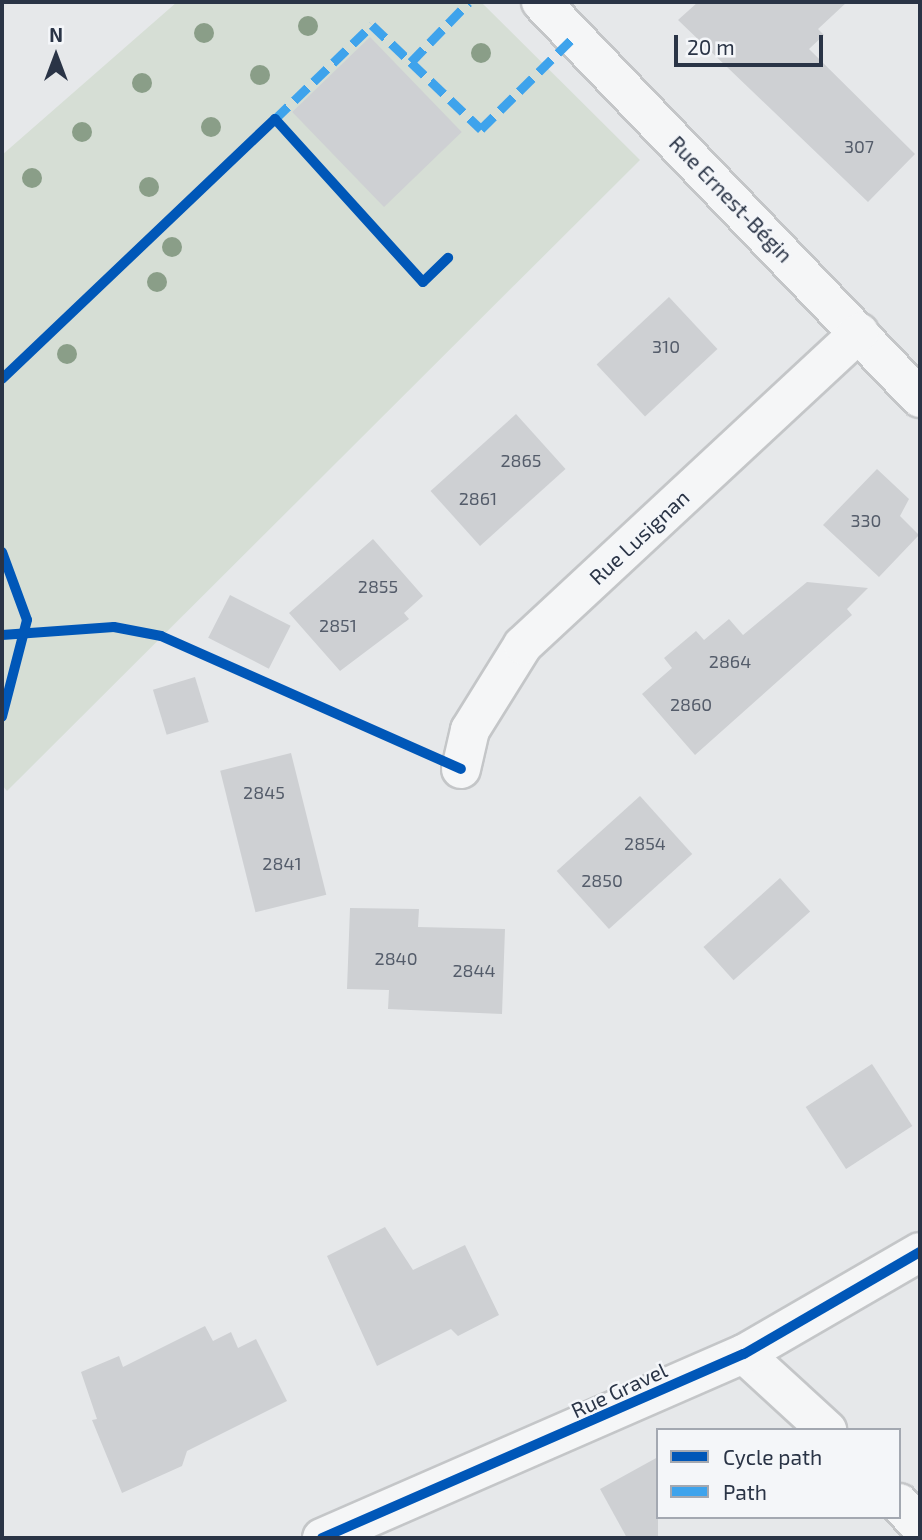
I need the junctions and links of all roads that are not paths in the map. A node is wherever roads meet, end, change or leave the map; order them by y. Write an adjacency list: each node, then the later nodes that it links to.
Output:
1 (546, 3): 2 (street, Rue Ernest-Bégin)
2 (859, 333): 3 (street, Rue Ernest-Bégin); 4 (street, Rue Lusignan)
3 (920, 398)
4 (461, 769)
5 (920, 1252): 6 (street, Rue Gravel)
6 (744, 1354): 7 (street); 10 (street, Rue Gravel)
7 (825, 1428)
8 (901, 1505): 9 (street)
9 (920, 1526)
10 (322, 1538)

